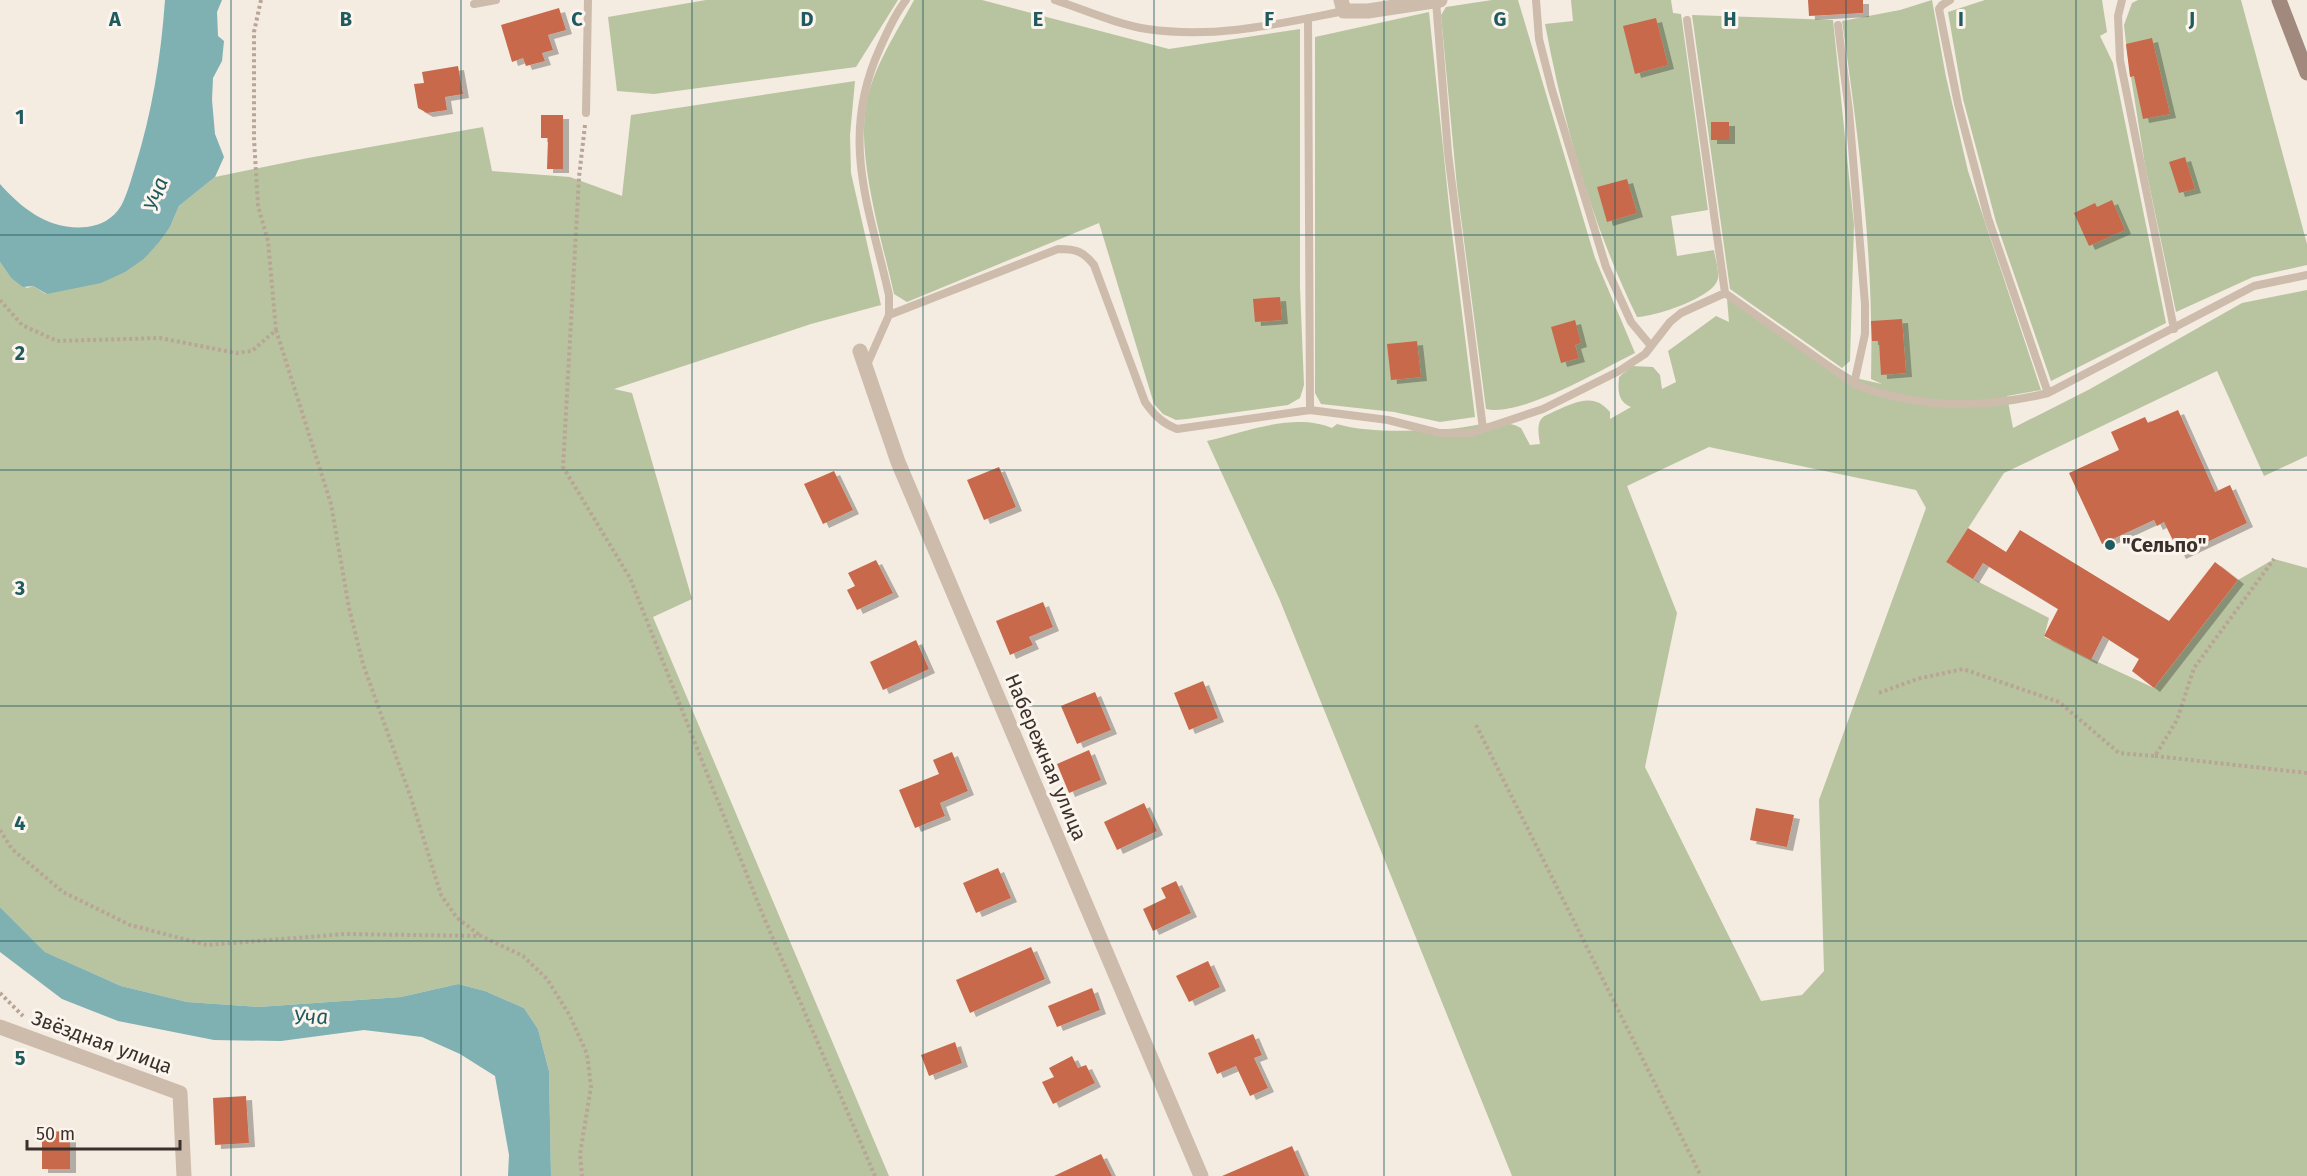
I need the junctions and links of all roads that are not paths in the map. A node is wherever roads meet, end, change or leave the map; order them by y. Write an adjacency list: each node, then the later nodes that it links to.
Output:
1 (496, 0): 11 (lane)
2 (588, 0): 17 (lane)
3 (906, 0): 20 (lane)
4 (1055, 0): 13 (lane)
5 (1440, 0): 10 (street)
6 (1536, 0): 22 (lane)
7 (1950, 0): 26 (lane)
8 (2122, 0): 21 (lane)
9 (2279, 0): 16 (main road)
10 (1436, 1): 12 (street); 28 (lane)
11 (474, 4)
12 (1343, 5): 13 (lane)
13 (1308, 18): 27 (lane)
14 (1687, 20): 19 (lane)
15 (1838, 25): 25 (lane)
16 (2307, 73)
17 (586, 113)
18 (2307, 275): 21 (lane)
19 (1725, 293): 22 (lane); 25 (lane)
20 (889, 315): 24 (lane); 27 (lane)
21 (2174, 329): 26 (lane)
22 (1651, 346): 28 (lane)
23 (860, 351): 24 (street, Набережная улица)
24 (866, 368): 31 (street, Набережная улица)
25 (1854, 384): 26 (lane)
26 (2048, 393)
27 (1310, 411): 28 (lane)
28 (1483, 429)
29 (0, 1027): 30 (street, Звёздная улица)
30 (184, 1176)
31 (1201, 1176)

